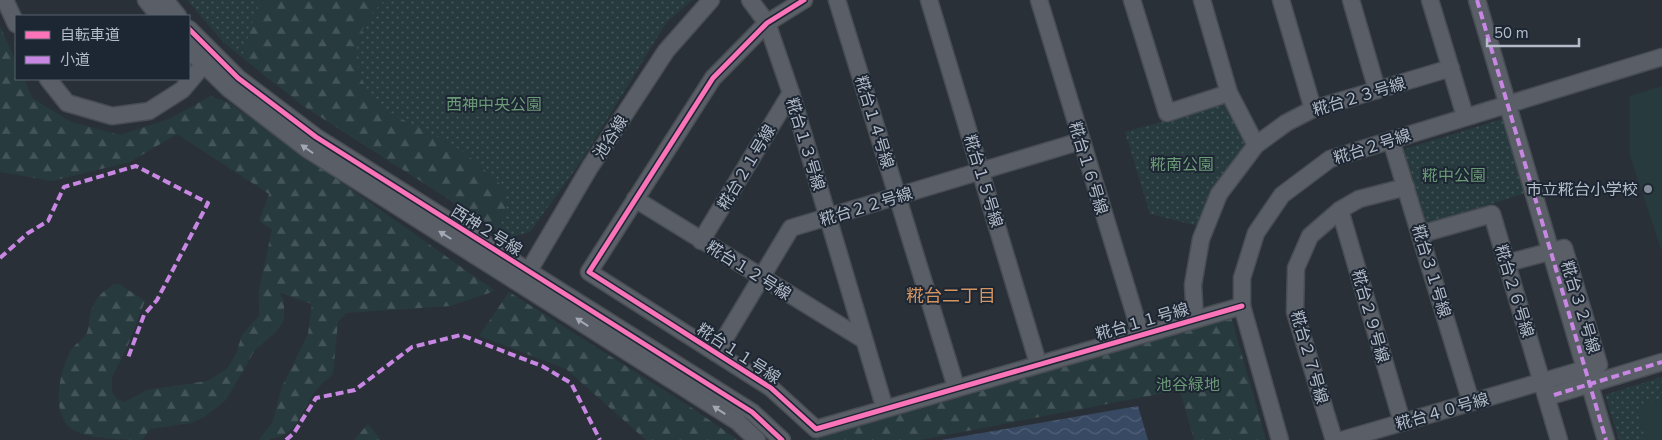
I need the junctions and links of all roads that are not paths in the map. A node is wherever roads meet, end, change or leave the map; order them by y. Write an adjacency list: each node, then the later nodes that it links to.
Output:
1 (5, 0): 18 (street)
2 (146, 0): 16 (street)
3 (165, 0): 17 (street)
4 (711, 0): 45 (street, 池谷線)
5 (750, 0): 19 (street, 糀台１３号線)
6 (804, 0): 19 (street, 糀台１１号線)
7 (837, 0): 37 (street, 糀台１４号線)
8 (929, 0): 35 (street, 糀台１５号線)
9 (1039, 0): 33 (street, 糀台１６号線)
10 (1132, 0): 28 (street)
11 (1202, 0): 28 (street)
12 (1281, 0): 30 (street)
13 (1351, 0): 26 (street)
14 (1430, 0): 24 (street)
15 (1477, 0): 29 (street)
16 (158, 15)
17 (177, 15)
18 (15, 22)
19 (767, 24): 27 (street, 糀台１３号線); 38 (street, 糀台１１号線)
20 (190, 31): 23 (street, 西神２号線)
21 (190, 50): 23 (street, 西神２号線)
22 (1662, 57): 29 (street, 糀台２号線)
23 (208, 59): 25 (street); 45 (street, 西神２号線)
24 (1451, 68): 26 (street, 糀台２３号線); 31 (street)
25 (49, 80)
26 (1378, 90): 30 (street, 糀台２３号線)
27 (791, 93): 40 (street, 糀台１３号線); 42 (street, 糀台２１号線)
28 (1229, 93): 34 (street)
29 (1506, 104): 31 (street, 糀台２号線); 43 (street)
30 (1313, 109): 34 (street, 糀台２３号線)
31 (1465, 116): 32 (street, 糀台２号線)
32 (1391, 140): 36 (street, 糀台３１号線); 47 (street, 糀台２号線)
33 (1081, 141): 35 (street, 糀台２２号線); 49 (street, 糀台１６号線)
34 (1256, 145): 48 (street, 糀台２３号線)
35 (982, 171): 37 (street, 糀台２２号線); 53 (street, 糀台１５号線)
36 (1406, 187): 39 (street, 糀台２７号線); 41 (street, 糀台３１号線)
37 (898, 196): 40 (street, 糀台２２号線); 56 (street, 糀台１４号線)
38 (635, 199): 42 (street, 糀台１２号線); 51 (street, 糀台１１号線)
39 (1340, 210): 60 (street, 糀台２９号線); 65 (street, 糀台２７号線)
40 (828, 217): 46 (street, 糀台２２号線); 50 (street, 糀台１３号線)
41 (1421, 234): 44 (street, 糀台２６号線); 58 (street, 糀台３１号線)
42 (701, 240): 46 (street, 糀台１２号線)
43 (1550, 252): 44 (street, 糀台３２号線); 54 (street, 糀台３２号線)
44 (1507, 263): 55 (street, 糀台２６号線)
45 (525, 277): 62 (street, 西神２号線, one-way to 45); 63 (street, 西神２号線)
46 (762, 278): 50 (street, 糀台１２号線); 51 (street, 糀台２２号線)
47 (1242, 306): 48 (street, 糀台１１号線); 64 (street, 糀台２号線)
48 (1195, 319): 49 (street, 糀台１１号線)
49 (1141, 334): 53 (street, 糀台１１号線)
50 (864, 340): 59 (street, 糀台１３号線)
51 (716, 353): 59 (street, 糀台１１号線)
52 (1662, 362): 54 (street)
53 (1038, 363): 56 (street, 糀台１１号線)
54 (1586, 377): 55 (street, 糀台３２号線); 57 (street); 67 (street)
55 (1542, 381): 58 (street, 糀台４０号線); 61 (street, 糀台２６号線)
56 (956, 388): 59 (street, 糀台１１号線)
57 (1554, 395)
58 (1471, 402): 60 (street, 糀台４０号線)
59 (885, 409)
60 (1402, 422): 66 (street, 糀台４０号線)
61 (1556, 439)
62 (757, 440)
63 (782, 440)
64 (1280, 440)
65 (1334, 440)
66 (1342, 440)
67 (1606, 440)

